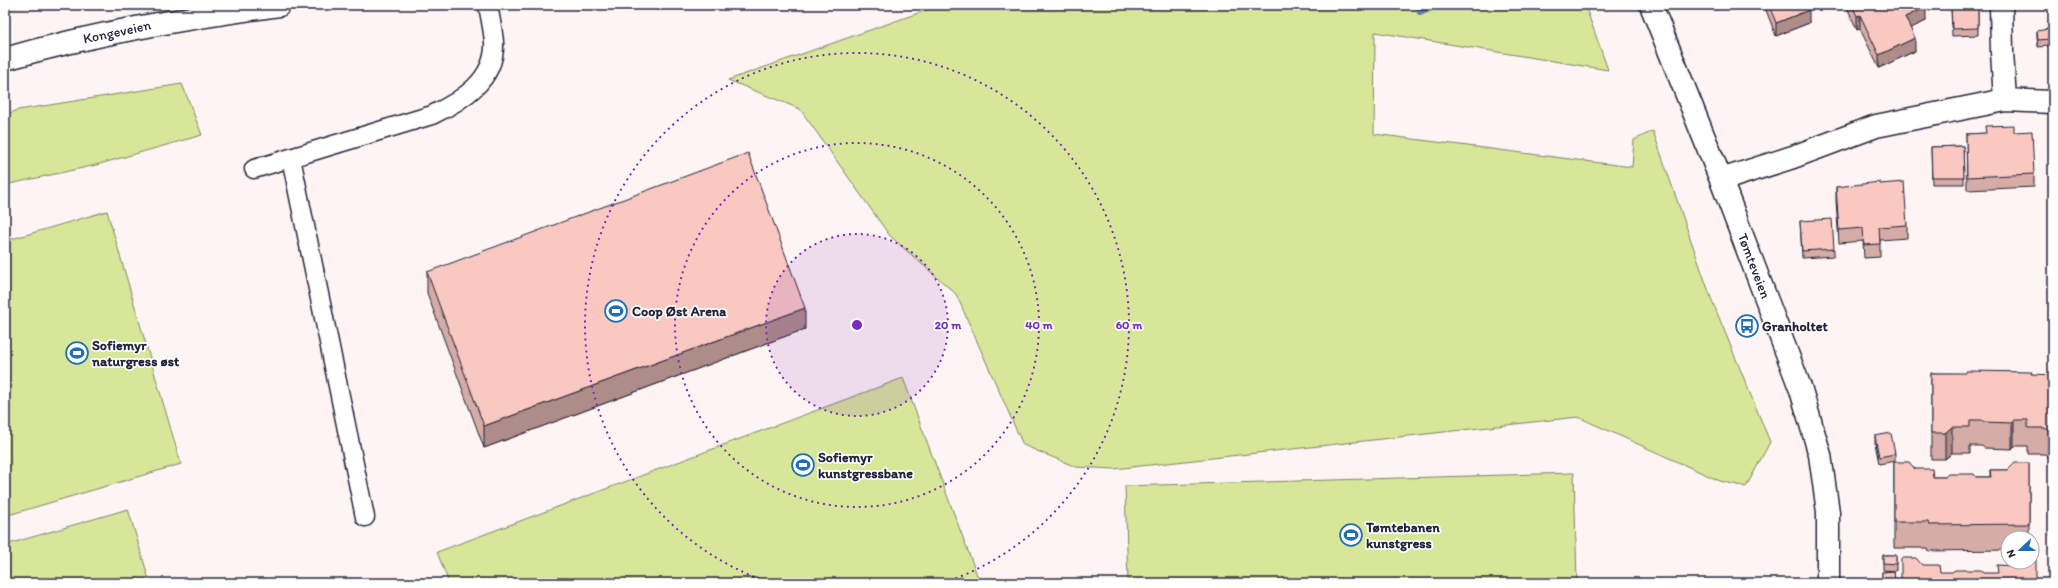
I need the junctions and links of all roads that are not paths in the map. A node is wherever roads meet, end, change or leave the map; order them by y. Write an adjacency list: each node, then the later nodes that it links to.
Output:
1 (273, 5): 5 (street, Kongeveien)
2 (488, 5): 9 (lane)
3 (1651, 5): 11 (street, Tømteveien)
4 (2001, 5): 7 (street)
5 (241, 8): 6 (street, Kongeveien)
6 (5, 59)
7 (2006, 100): 8 (street); 11 (street)
8 (2053, 102)
9 (291, 158): 10 (lane); 12 (lane)
10 (254, 169)
11 (1721, 180): 13 (street, Tømteveien)
12 (365, 518)
13 (1828, 583)

